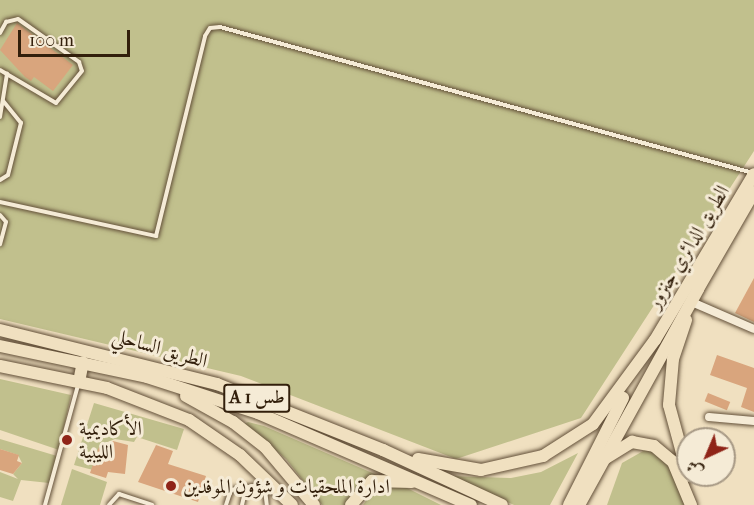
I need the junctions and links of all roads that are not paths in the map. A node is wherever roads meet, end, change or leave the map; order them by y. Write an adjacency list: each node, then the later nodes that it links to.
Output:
1 (0, 33): 3 (lane)
2 (0, 70): 3 (lane)
3 (7, 74): 4 (lane)
4 (3, 100): 5 (lane); 7 (lane)
5 (0, 117)
6 (754, 174): 9 (lane); 16 (main road, الطريق الدائري جنزور)
7 (0, 180)
8 (754, 192): 12 (main road, الطريق الدائري جنزور)
9 (0, 202)
10 (0, 215): 11 (lane)
11 (0, 244)
12 (698, 289): 13 (main road); 26 (main road)
13 (694, 303): 14 (street); 24 (main road)
14 (754, 329)
15 (0, 330): 25 (main road, الطريق الساحلي / A 1 طس)
16 (655, 340): 25 (main road); 44 (main road)
17 (0, 346): 18 (main road, الطريق الساحلي / A 1 طس)
18 (83, 362): 20 (main road, الطريق الساحلي / A 1 طس); 21 (main road)
19 (0, 366): 21 (main road)
20 (147, 377): 30 (main road, الطريق الساحلي / A 1 طس); 40 (main road)
21 (79, 382): 27 (main road); 32 (lane)
22 (710, 417): 23 (street)
23 (754, 421)
24 (676, 439)
25 (383, 450): 43 (main road, الطريق الساحلي / A 1 طس)
26 (594, 473): 45 (main road); 46 (main road)
27 (263, 480): 29 (lane); 38 (lane); 39 (main road)
28 (693, 487): 47 (main road)
29 (246, 488): 36 (lane); 37 (lane)
30 (437, 489): 41 (main road); 42 (main road, الطريق الساحلي / A 1 طس)
31 (132, 498): 33 (lane); 34 (lane); 35 (lane)
32 (45, 505)
33 (109, 505)
34 (129, 505)
35 (152, 505)
36 (226, 505)
37 (242, 505)
38 (267, 505)
39 (292, 505)
40 (314, 505)
41 (351, 505)
42 (471, 505)
43 (502, 505)
44 (569, 505)
45 (579, 505)
46 (691, 505)
47 (700, 505)

